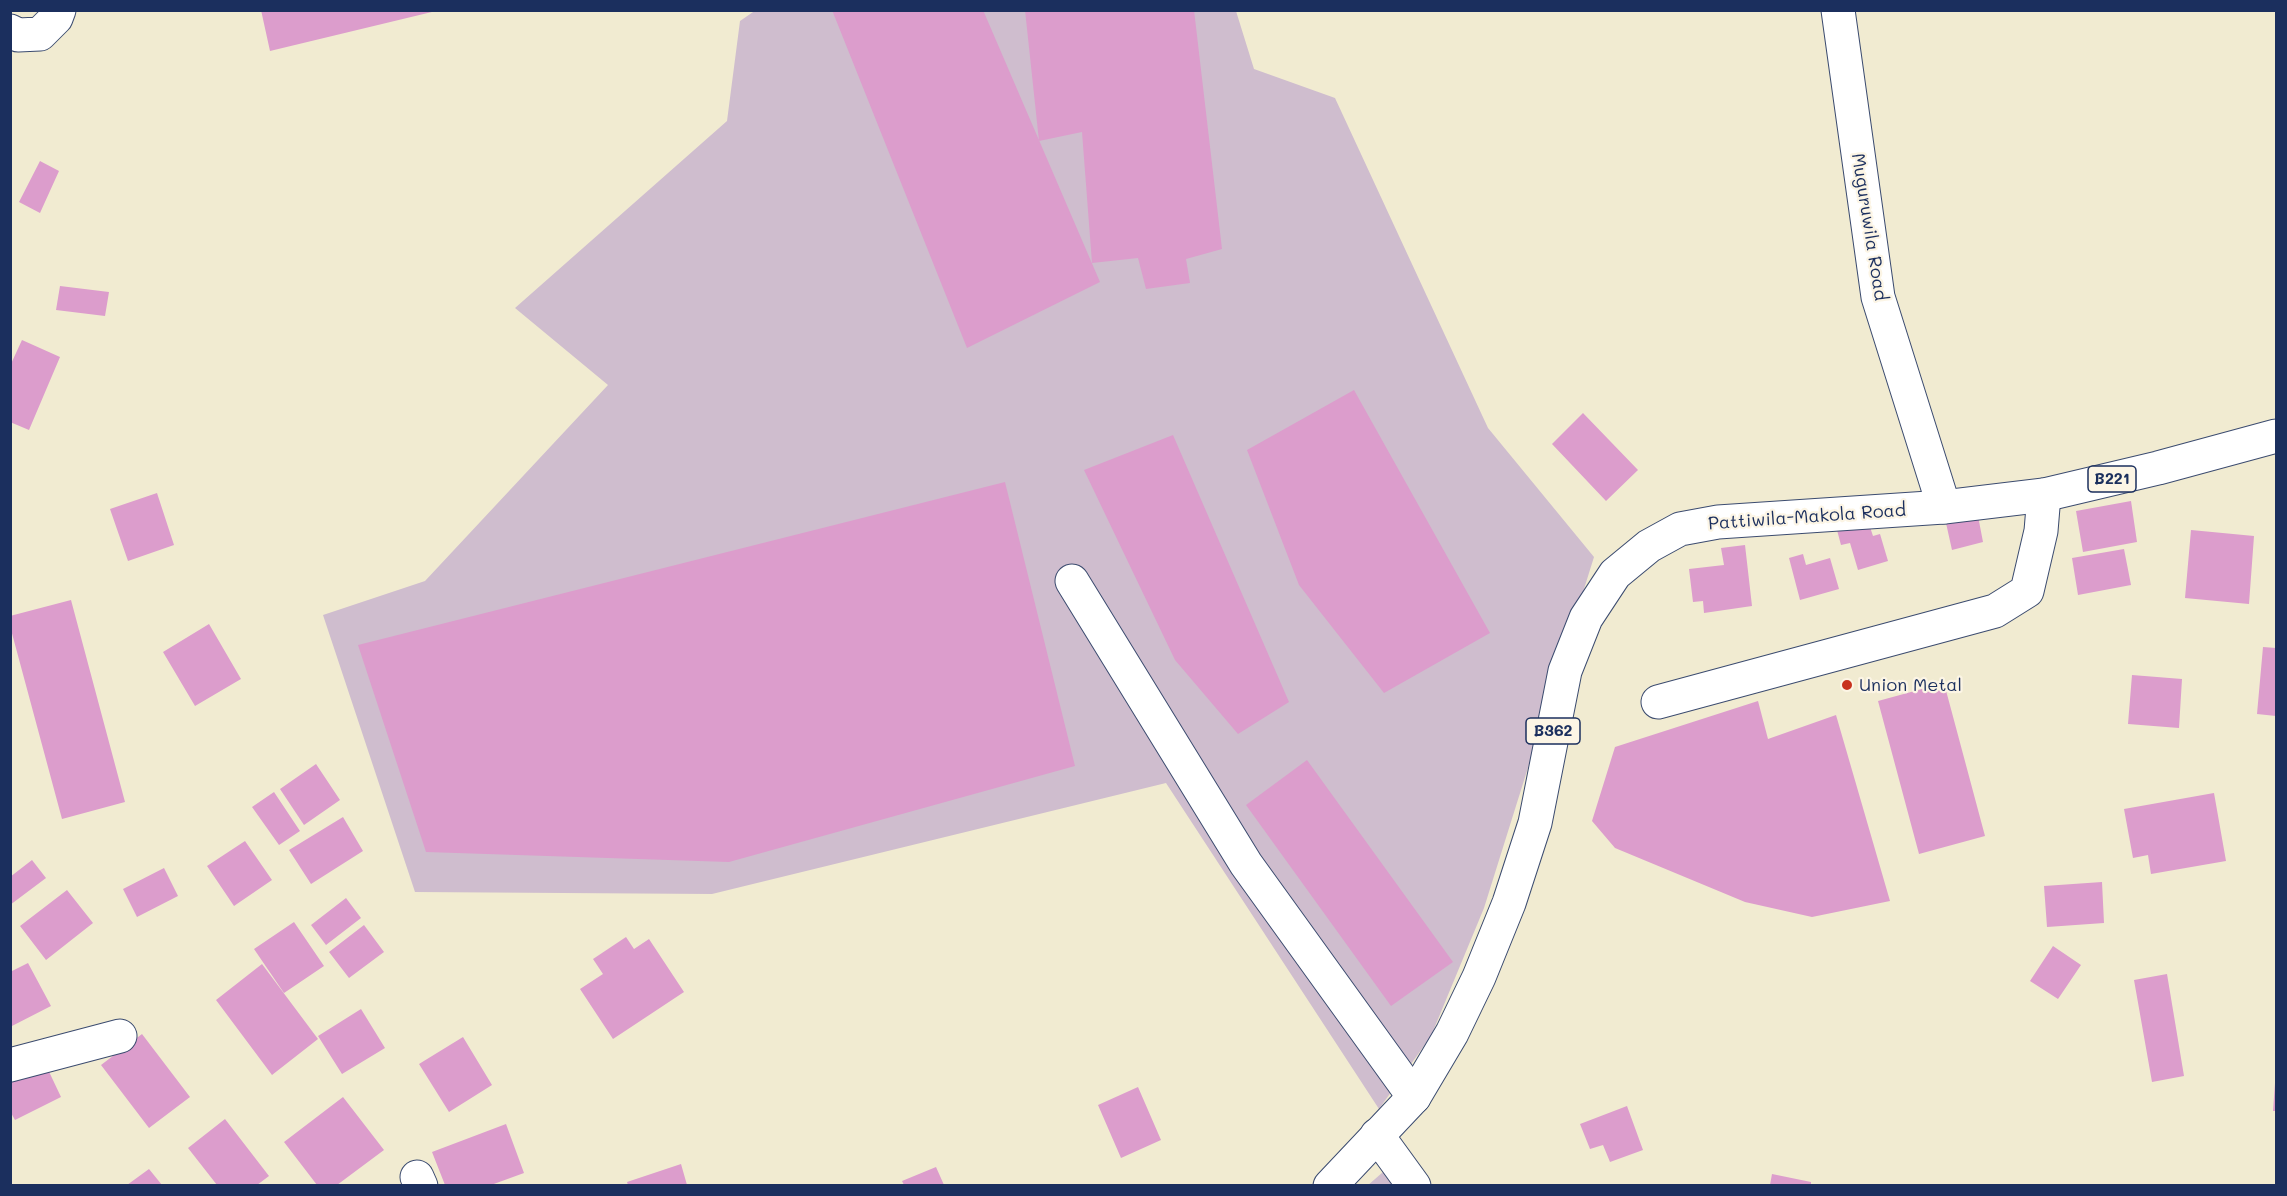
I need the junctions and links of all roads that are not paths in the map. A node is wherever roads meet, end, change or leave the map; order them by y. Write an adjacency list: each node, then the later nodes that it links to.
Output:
1 (59, 10): 3 (main road)
2 (1838, 10): 6 (main road, Muguruwila Road)
3 (10, 31)
4 (2277, 436): 5 (main road, B221)
5 (2044, 495): 6 (main road, B221); 8 (main road)
6 (1944, 507): 11 (main road, Pattiwila-Makola Road / B362)
7 (1072, 581): 11 (main road)
8 (1658, 702)
9 (120, 1036): 10 (main road)
10 (10, 1065)
11 (1414, 1096): 12 (main road, Pattiwila-Makola Road / B362)
12 (1377, 1135): 13 (main road, Pattiwila-Makola Road / B362); 14 (main road)
13 (1330, 1185)
14 (1414, 1185)

